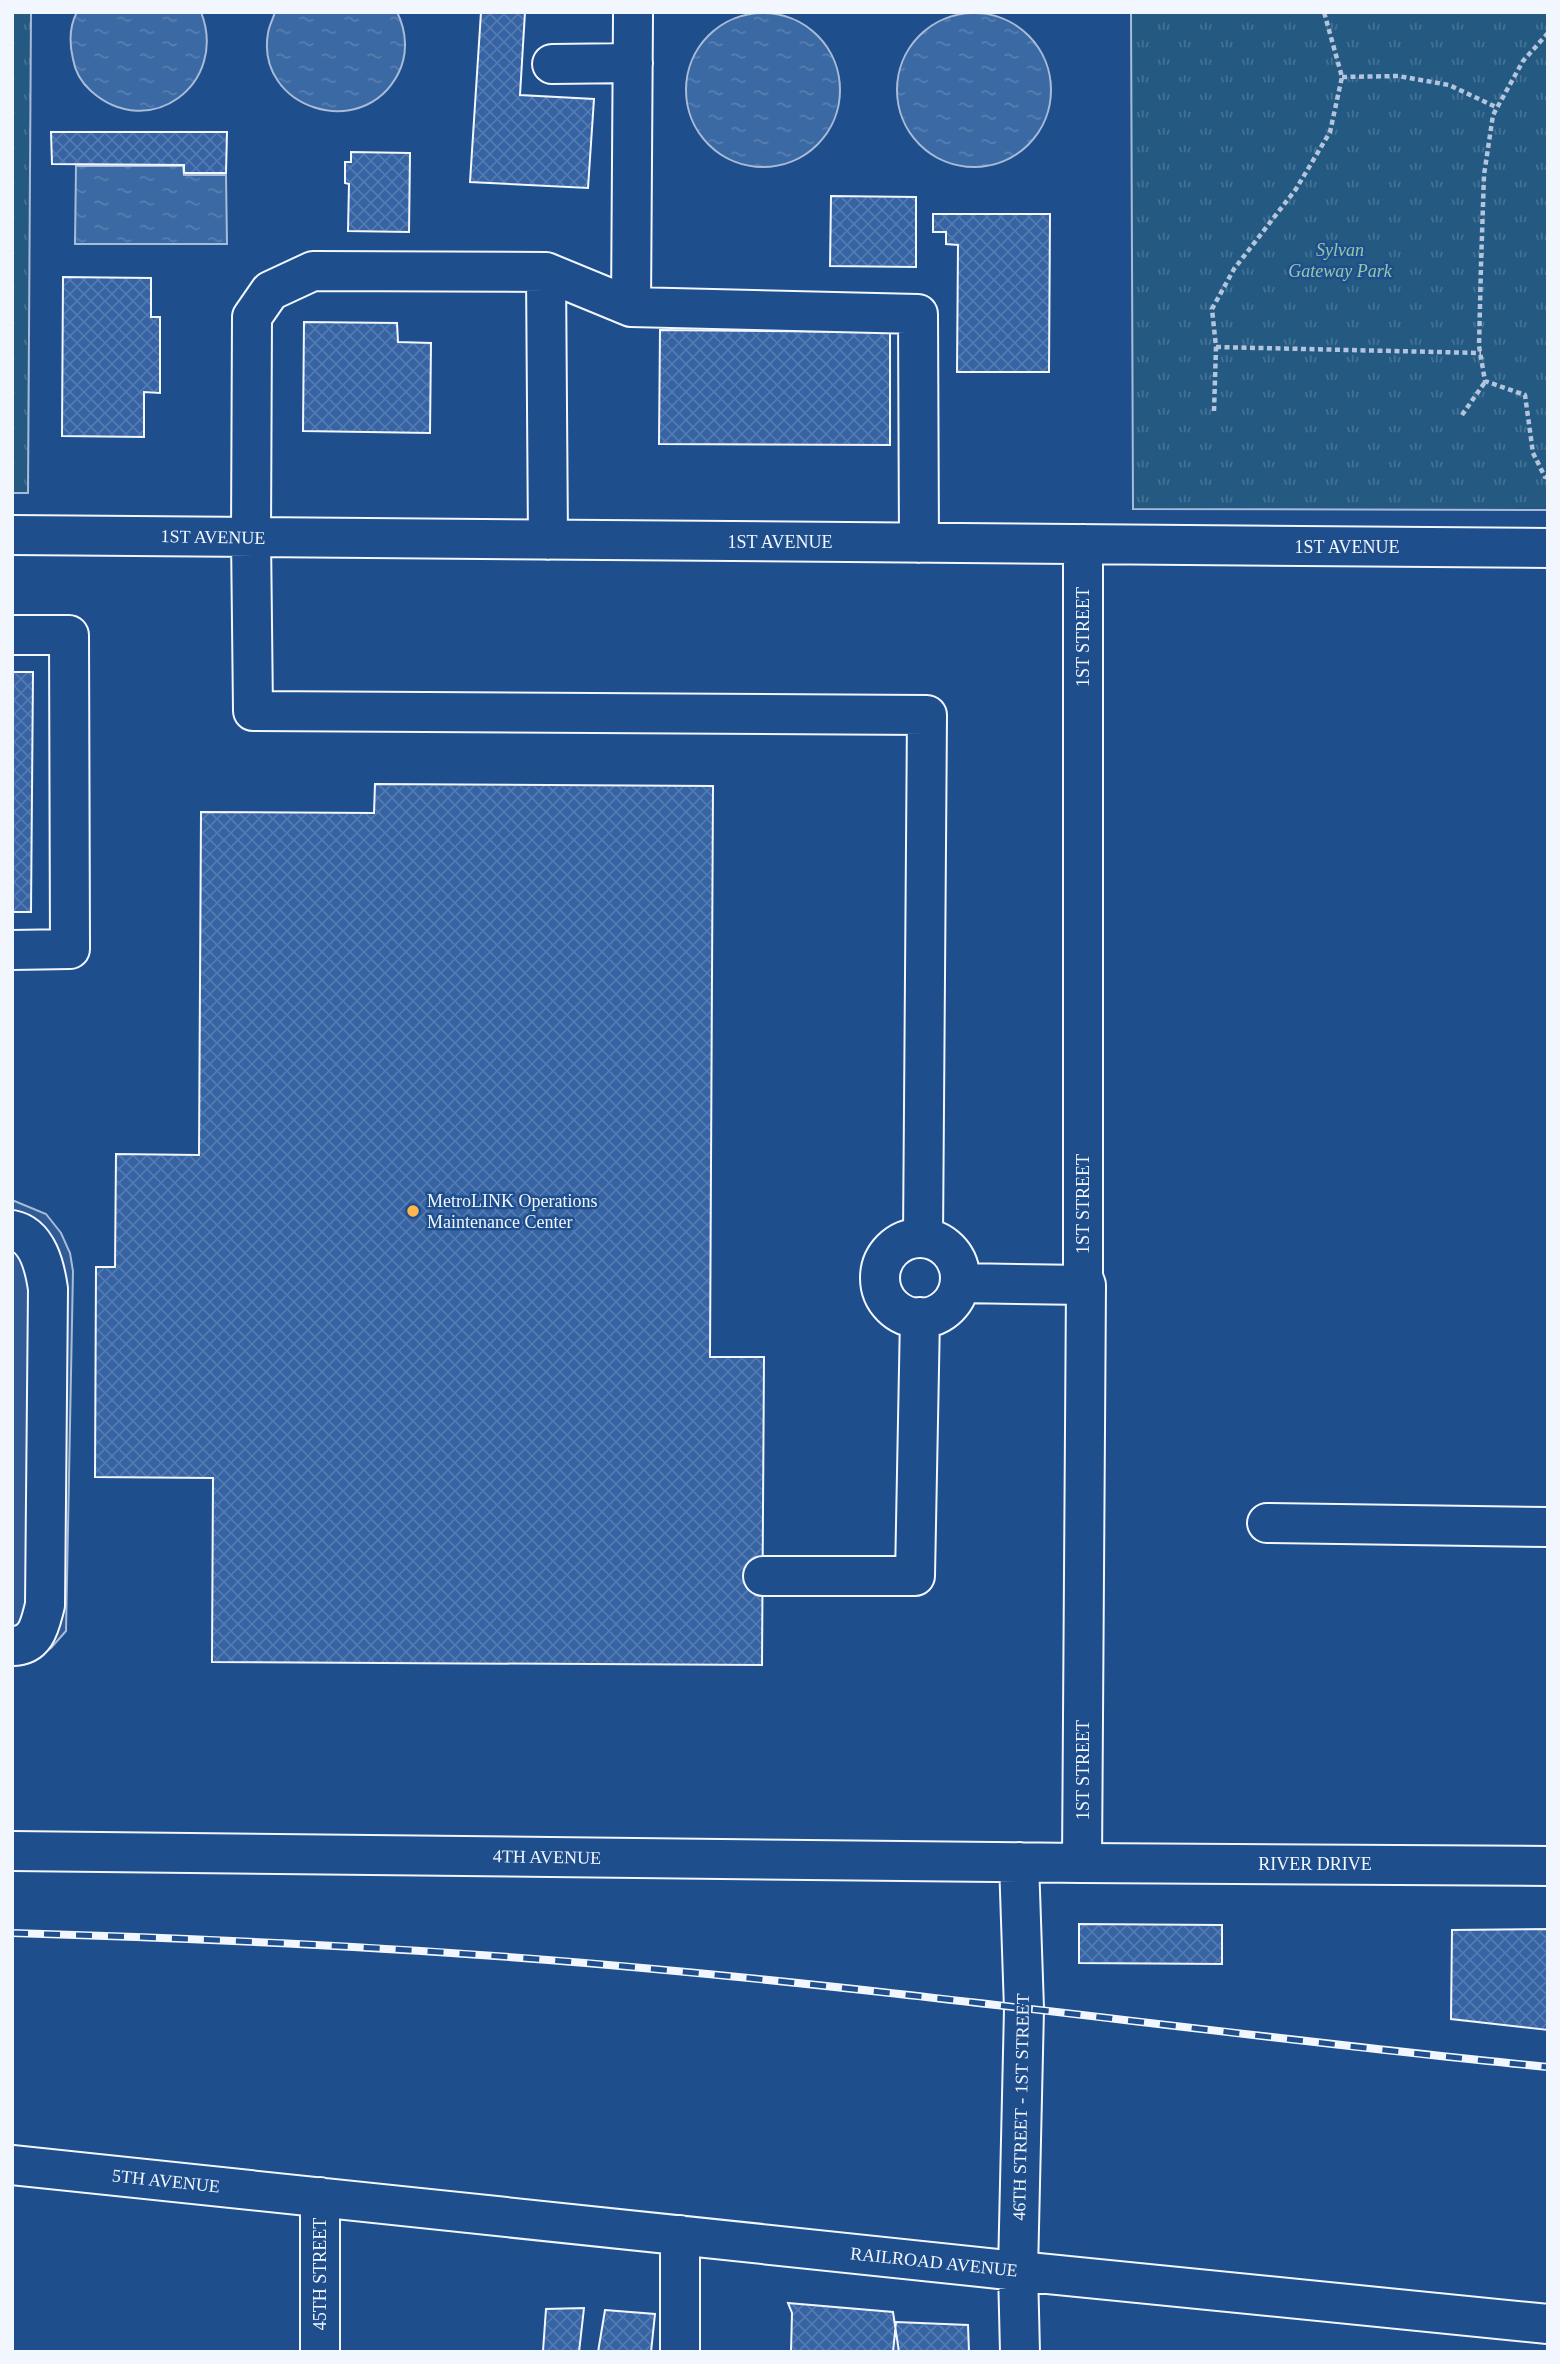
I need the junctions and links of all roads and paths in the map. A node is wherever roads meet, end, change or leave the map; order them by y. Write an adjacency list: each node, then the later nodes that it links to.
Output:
1 (1324, 12): 6 (path)
2 (634, 15): 4 (street)
3 (1548, 33): 7 (path)
4 (633, 63): 5 (street); 9 (street)
5 (552, 64)
6 (1342, 77): 7 (path); 10 (path)
7 (1496, 107): 11 (path)
8 (546, 272): 9 (street); 17 (street); 18 (street)
9 (631, 307): 19 (street)
10 (1216, 347): 11 (path); 13 (path)
11 (1481, 353): 12 (path)
12 (1485, 381): 14 (path); 15 (path)
13 (1214, 411)
14 (1462, 415)
15 (1548, 477)
16 (12, 535): 17 (street, 1ST AVENUE)
17 (251, 537): 18 (street, 1ST AVENUE); 25 (street)
18 (548, 540): 19 (street, 1ST AVENUE)
19 (919, 543): 20 (street, 1ST AVENUE)
20 (1083, 544): 21 (street, 1ST AVENUE); 27 (street, 1ST STREET)
21 (1548, 548)
22 (12, 635): 23 (street)
23 (12, 950)
24 (12, 1230): 32 (street)
25 (923, 1238): 26 (street); 28 (street)
26 (960, 1283): 27 (street); 28 (street)
27 (1086, 1285): 35 (street, 1ST STREET)
28 (920, 1317): 31 (street)
29 (1267, 1522): 30 (street)
30 (1548, 1527)
31 (763, 1576)
32 (12, 1646)
33 (12, 1851): 34 (street, 4TH AVENUE)
34 (1019, 1862): 35 (street, 4TH AVENUE); 40 (street, 46TH STREET - 1ST STREET)
35 (1082, 1863): 36 (street, RIVER DRIVE)
36 (1548, 1866)
37 (12, 2165): 38 (street, 5TH AVENUE)
38 (320, 2197): 39 (street, RAILROAD AVENUE); 42 (street, 45TH STREET)
39 (680, 2235): 40 (street, RAILROAD AVENUE); 43 (street)
40 (1018, 2271): 41 (street, RAILROAD AVENUE); 44 (street, 46TH STREET - 1ST STREET)
41 (1548, 2324)
42 (320, 2352)
43 (680, 2352)
44 (1020, 2352)

